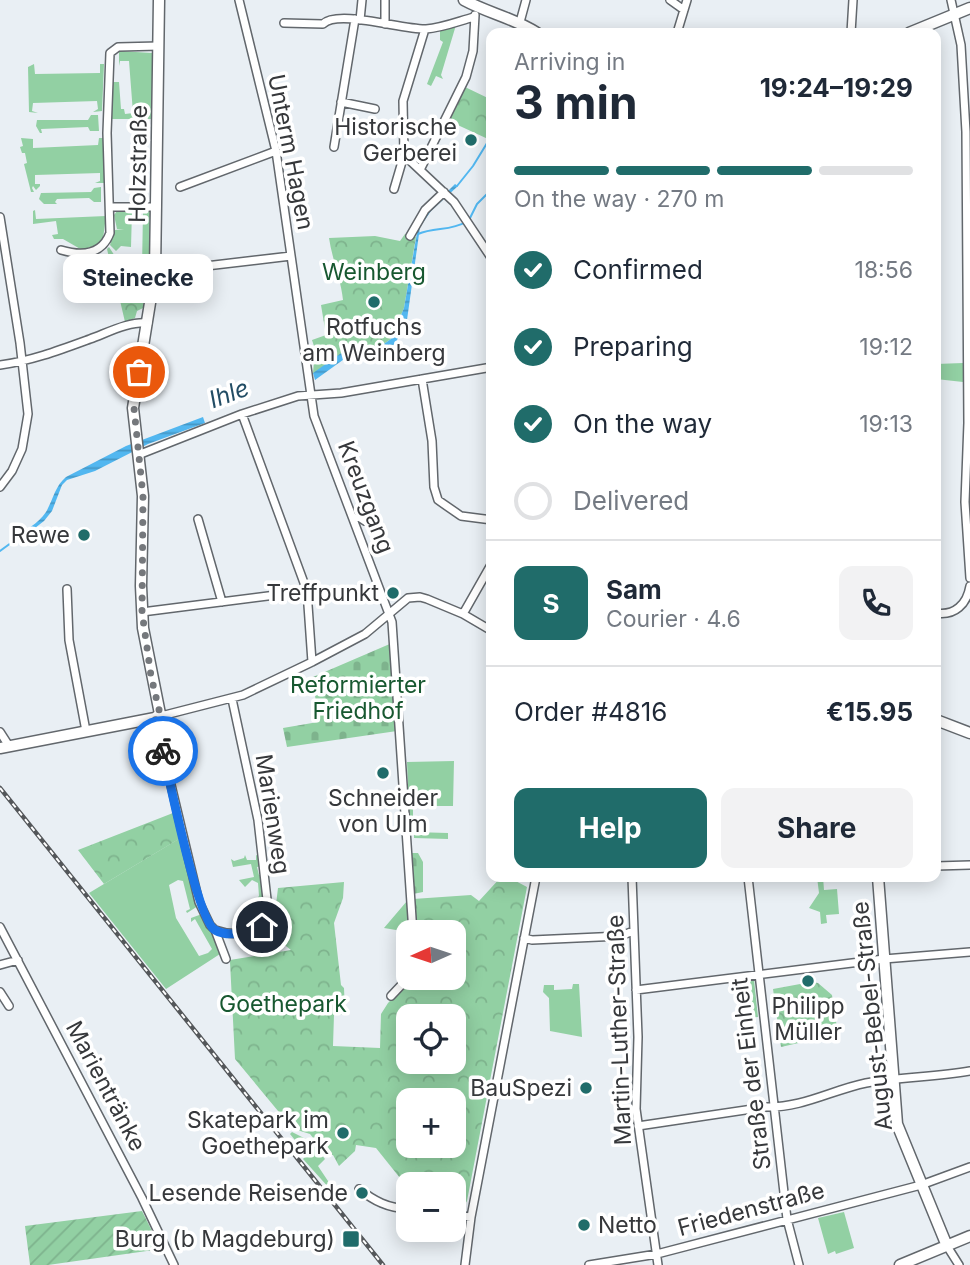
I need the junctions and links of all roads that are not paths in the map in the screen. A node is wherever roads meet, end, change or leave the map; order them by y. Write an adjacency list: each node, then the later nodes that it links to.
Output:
1 (159, 0): 24 (street, Holzstraße)
2 (239, 0): 28 (street, Unterm Hagen)
3 (362, 0): 15 (street)
4 (385, 0): 18 (street)
5 (464, 0): 13 (street)
6 (526, 0): 16 (street)
7 (670, 0): 12 (street)
8 (687, 0): 12 (street)
9 (853, 0): 21 (street)
10 (950, 0): 14 (street)
11 (970, 8): 14 (street)
12 (684, 10): 20 (street)
13 (476, 12): 16 (street); 23 (street); 30 (street)
14 (954, 15): 22 (street); 58 (street)
15 (358, 19): 17 (street); 18 (street); 25 (street)
16 (520, 22): 19 (street)
17 (284, 23)
18 (385, 24): 23 (street)
19 (529, 28)
20 (679, 28)
21 (851, 28)
22 (922, 28)
23 (425, 29): 29 (street)
24 (159, 46): 34 (street); 35 (street, Holzstraße)
25 (341, 103): 26 (street); 27 (street)
26 (375, 109)
27 (334, 147)
28 (276, 151): 31 (street); 40 (street, Unterm Hagen)
29 (404, 155): 30 (street); 32 (street)
30 (420, 170): 33 (street)
31 (180, 187)
32 (394, 189)
33 (446, 194): 37 (street); 39 (street)
34 (110, 207): 35 (street); 38 (street)
35 (157, 207): 41 (street, Holzstraße)
36 (0, 217): 45 (street)
37 (410, 236)
38 (61, 250)
39 (486, 250)
40 (290, 256): 41 (street); 44 (street, Unterm Hagen)
41 (155, 272): 42 (street, Holzstraße)
42 (148, 323): 45 (street); 51 (street, Holzstraße)
43 (313, 343): 44 (street)
44 (304, 348): 49 (street, Unterm Hagen)
45 (23, 362): 46 (street); 52 (street)
46 (0, 365)
47 (486, 368): 48 (street)
48 (422, 379): 49 (street); 55 (street)
49 (311, 395): 50 (street); 54 (street, Kreuzgang)
50 (242, 414): 51 (street); 61 (street)
51 (138, 449): 63 (street, Holzstraße)
52 (0, 487)
53 (198, 519): 62 (street)
54 (353, 519): 56 (street); 64 (street, Kreuzgang)
55 (486, 519)
56 (365, 521)
57 (486, 574): 65 (street)
58 (970, 578)
59 (970, 586): 66 (street)
60 (67, 589): 72 (street)
61 (307, 591): 62 (street); 68 (street)
62 (222, 602): 63 (street)
63 (142, 612): 70 (street, Holzstraße)
64 (390, 612): 65 (street); 68 (street); 82 (street, Kreuzgang)
65 (463, 614): 67 (street)
66 (941, 614)
67 (486, 627)
68 (312, 662): 69 (street)
69 (232, 699): 70 (street); 84 (street, Marienweg)
70 (157, 716): 72 (street); 84 (street)
71 (941, 722): 74 (street)
72 (86, 731): 75 (street)
73 (0, 732): 75 (street)
74 (970, 733)
75 (4, 747)
76 (970, 865): 77 (street)
77 (941, 866)
78 (535, 882): 86 (street)
79 (632, 882): 85 (street, Martin-Luther-Straße)
80 (749, 882): 93 (street, Straße der Einheit)
81 (877, 882): 89 (street, August-Bebel-Straße)
82 (412, 920)
83 (0, 927): 90 (street, Marientränke)
84 (215, 930): 88 (street)
85 (633, 931): 86 (street); 95 (street, Martin-Luther-Straße)
86 (524, 938): 108 (street)
87 (970, 952): 89 (street); 91 (street)
88 (226, 959)
89 (884, 959): 93 (street); 100 (street, August-Bebel-Straße)
90 (18, 960): 92 (street); 113 (street, Marientränke)
91 (970, 960)
92 (0, 965)
93 (760, 975): 95 (street); 101 (street, Straße der Einheit)
94 (397, 990): 97 (street)
95 (636, 990): 102 (street, Martin-Luther-Straße)
96 (0, 992): 98 (street)
97 (391, 996)
98 (9, 1006)
99 (970, 1071): 100 (street)
100 (894, 1081): 101 (street); 104 (street, August-Bebel-Straße)
101 (774, 1108): 102 (street); 109 (street, Straße der Einheit)
102 (638, 1126): 112 (street, Martin-Luther-Straße)
103 (970, 1167): 104 (street, Friedenstraße)
104 (921, 1185): 109 (street, Friedenstraße); 111 (street, August-Bebel-Straße)
105 (359, 1188): 106 (street)
106 (396, 1208)
107 (466, 1216): 108 (street)
108 (471, 1217): 114 (street)
109 (788, 1219): 112 (street, Friedenstraße); 117 (street, Straße der Einheit)
110 (970, 1236): 111 (street)
111 (947, 1246): 118 (street); 119 (street, August-Bebel-Straße)
112 (656, 1254): 115 (street, Friedenstraße); 116 (street, Martin-Luther-Straße)
113 (174, 1265)
114 (465, 1265)
115 (589, 1265)
116 (658, 1265)
117 (799, 1265)
118 (900, 1265)
119 (959, 1265)

